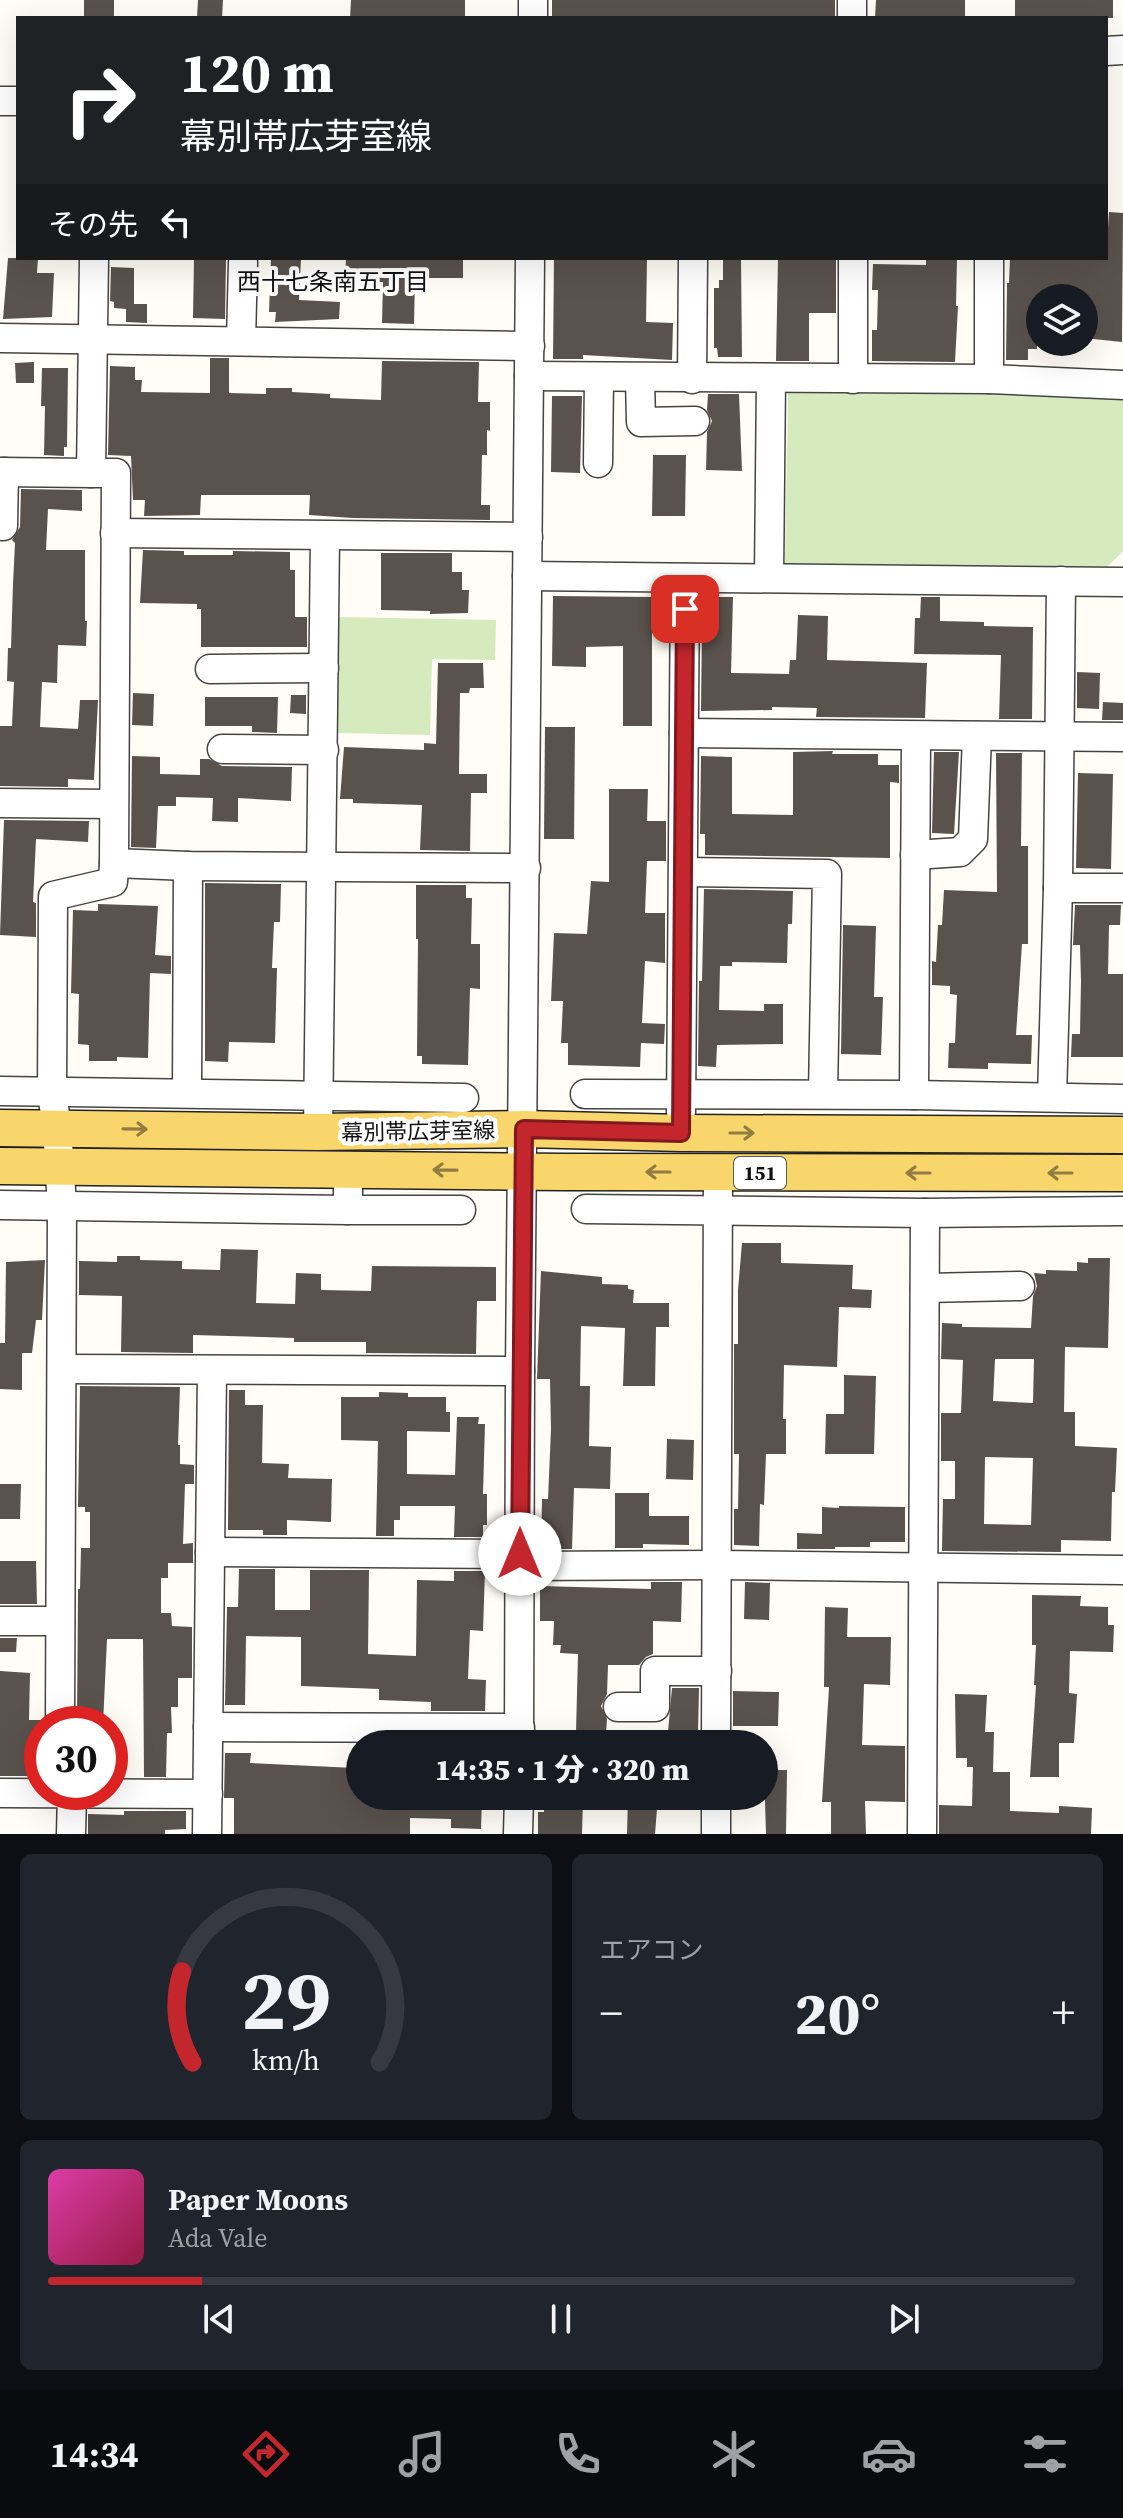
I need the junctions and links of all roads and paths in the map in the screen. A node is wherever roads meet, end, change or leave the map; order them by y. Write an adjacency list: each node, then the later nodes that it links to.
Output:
1 (94, 260): 8 (street)
2 (530, 260): 10 (street)
3 (693, 260): 15 (street)
4 (853, 260): 16 (street)
5 (989, 260): 17 (street)
6 (243, 262): 9 (street)
7 (0, 338): 8 (street)
8 (94, 339): 9 (street); 22 (street)
9 (241, 341): 10 (street)
10 (530, 346): 11 (street)
11 (529, 376): 12 (street); 26 (street)
12 (599, 377): 13 (street); 20 (street)
13 (640, 378): 15 (street); 19 (street)
14 (771, 378): 15 (street); 16 (street); 28 (street)
15 (692, 379)
16 (853, 379): 17 (street)
17 (989, 379): 18 (street)
18 (1123, 385)
19 (695, 421)
20 (598, 463)
21 (2, 472): 22 (street); 23 (street)
22 (91, 473): 24 (street)
23 (3, 526)
24 (115, 533): 25 (street); 42 (street)
25 (325, 537): 26 (street); 32 (street)
26 (528, 537): 27 (street)
27 (527, 576): 29 (street); 47 (street)
28 (769, 577): 29 (street); 30 (street)
29 (685, 578): 34 (street)
30 (1061, 581): 31 (street); 37 (street)
31 (1123, 582)
32 (324, 668): 33 (street); 40 (street)
33 (210, 669)
34 (684, 733): 35 (street); 48 (street)
35 (916, 736): 36 (street); 43 (street)
36 (977, 736): 37 (street); 43 (street)
37 (1059, 737): 38 (street); 49 (street)
38 (1123, 737)
39 (222, 749): 40 (street)
40 (324, 750): 45 (street)
41 (0, 803): 42 (street)
42 (113, 804): 44 (street)
43 (915, 855): 56 (street)
44 (114, 863): 46 (street); 61 (street)
45 (323, 865): 46 (street); 47 (street); 62 (street)
46 (188, 866): 52 (street)
47 (526, 868): 64 (street)
48 (684, 872): 54 (street); 55 (street)
49 (1058, 888): 50 (street); 58 (street)
50 (1123, 888)
51 (0, 1091): 61 (street)
52 (187, 1093): 61 (street); 62 (street)
53 (585, 1094): 54 (street)
54 (681, 1094): 55 (street); 65 (street)
55 (823, 1094): 56 (street)
56 (914, 1095): 57 (street)
57 (997, 1096): 58 (street); 66 (street)
58 (1052, 1097): 60 (street)
59 (464, 1098): 62 (street)
60 (1123, 1099)
61 (54, 1110): 62 (main road, 幕別帯広芽室線 / 151, one-way to 62); 63 (main road, 幕別帯広芽室線 / 151); 69 (street)
62 (318, 1115): 64 (main road, 幕別帯広芽室線 / 151)
63 (0, 1128)
64 (524, 1129): 65 (main road, 幕別帯広芽室線 / 151); 71 (street)
65 (681, 1133): 66 (main road, 幕別帯広芽室線 / 151, one-way to 66)
66 (997, 1135): 67 (main road, 幕別帯広芽室線 / 151); 73 (street)
67 (1123, 1135)
68 (0, 1166): 69 (main road, 幕別帯広芽室線 / 151)
69 (61, 1166): 70 (main road, 幕別帯広芽室線 / 151); 76 (street)
70 (348, 1169): 71 (main road, 幕別帯広芽室線 / 151, one-way to 70); 79 (street)
71 (523, 1172): 72 (main road, 幕別帯広芽室線 / 151, one-way to 71); 88 (street)
72 (718, 1172): 73 (main road, 幕別帯広芽室線 / 151, one-way to 72); 78 (street)
73 (996, 1173): 74 (main road, 幕別帯広芽室線 / 151, one-way to 73); 83 (street)
74 (1123, 1173)
75 (0, 1205): 76 (street)
76 (62, 1205): 79 (street); 86 (street)
77 (586, 1209): 78 (street)
78 (718, 1209): 82 (street); 91 (street)
79 (348, 1210): 80 (street)
80 (461, 1210)
81 (1123, 1211): 83 (street)
82 (925, 1213): 83 (street); 85 (street)
83 (996, 1213)
84 (1020, 1286): 85 (street)
85 (925, 1288): 92 (street)
86 (62, 1369): 87 (street); 95 (street)
87 (212, 1371): 88 (street); 89 (street)
88 (520, 1371): 90 (street)
89 (210, 1552): 90 (street); 99 (street)
90 (520, 1560): 91 (street); 100 (street)
91 (717, 1565): 92 (street); 96 (street)
92 (923, 1568): 93 (street); 114 (street)
93 (1123, 1570)
94 (0, 1621): 95 (street)
95 (60, 1621): 97 (street)
96 (717, 1671): 98 (street); 101 (street)
97 (60, 1706)
98 (618, 1707)
99 (208, 1727): 102 (street); 106 (street)
100 (520, 1730)
101 (716, 1730)
102 (346, 1731)
103 (0, 1793): 104 (street)
104 (24, 1793)
105 (128, 1793): 106 (street)
106 (208, 1794): 111 (street)
107 (66, 1810): 110 (street)
108 (519, 1810): 112 (street)
109 (716, 1810): 113 (street)
110 (71, 1834)
111 (207, 1834)
112 (518, 1834)
113 (716, 1834)
114 (922, 1834)

